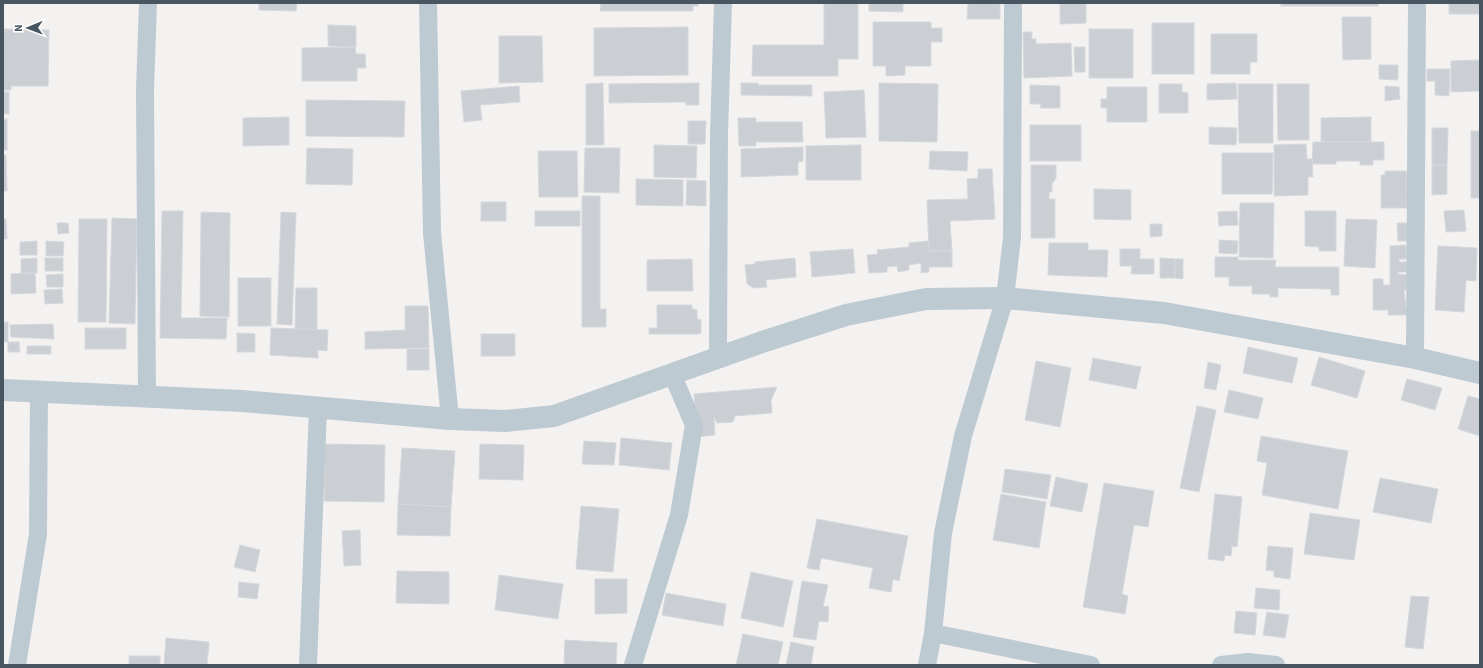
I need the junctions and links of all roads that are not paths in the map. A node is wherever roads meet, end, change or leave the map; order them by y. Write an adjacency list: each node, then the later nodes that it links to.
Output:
1 (148, 3): 13 (street)
2 (428, 3): 15 (street)
3 (723, 3): 7 (street)
4 (1013, 3): 6 (street)
5 (1417, 3): 8 (street)
6 (1005, 298): 7 (street); 8 (street); 16 (street)
7 (718, 358): 9 (street)
8 (1415, 358): 10 (street)
9 (672, 374): 15 (street); 19 (street)
10 (1480, 374)
11 (3, 390): 12 (street)
12 (39, 391): 13 (street); 17 (street)
13 (148, 398): 14 (street)
14 (318, 408): 15 (street); 18 (street)
15 (450, 419)
16 (933, 633): 20 (street); 21 (street)
17 (17, 665)
18 (308, 665)
19 (633, 665)
20 (927, 665)
21 (1091, 665)
22 (1221, 665): 23 (street)
23 (1276, 665)

